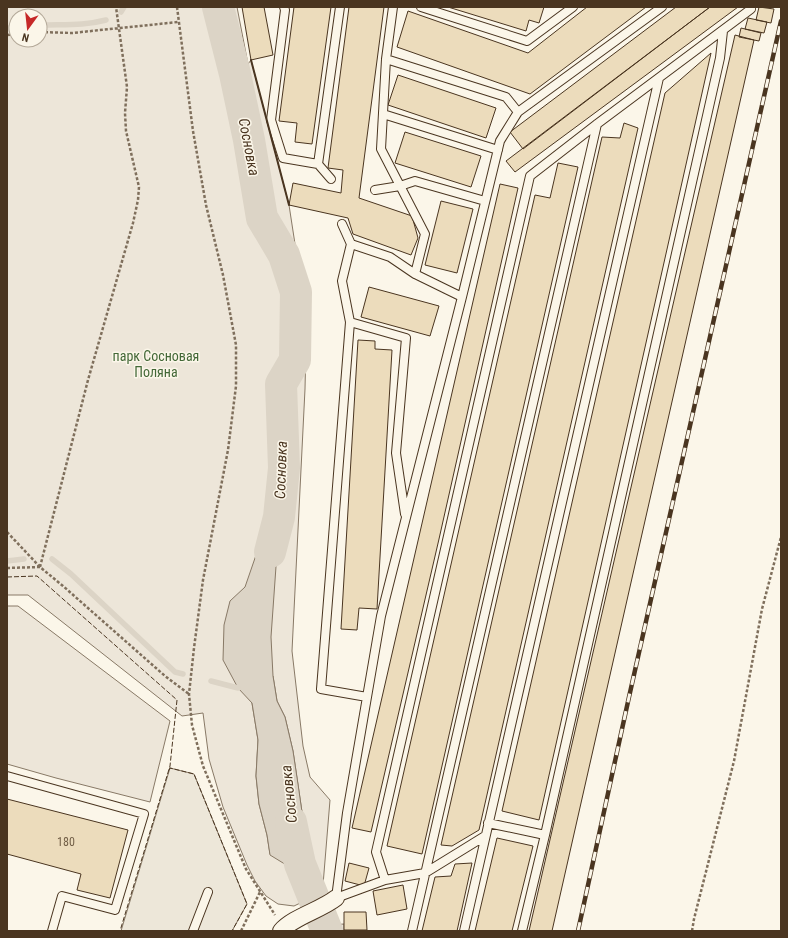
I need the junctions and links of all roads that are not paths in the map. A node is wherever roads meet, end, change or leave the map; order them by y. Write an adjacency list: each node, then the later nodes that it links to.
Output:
1 (340, 7): 15 (lane)
2 (393, 7): 9 (lane)
3 (421, 7): 4 (lane)
4 (573, 7)
5 (662, 7): 11 (lane)
6 (285, 8): 15 (lane)
7 (751, 9): 8 (lane)
8 (722, 31): 10 (lane); 29 (lane)
9 (386, 59): 11 (lane); 12 (lane)
10 (659, 78): 13 (lane); 28 (lane)
11 (518, 112): 14 (lane)
12 (383, 114): 14 (lane); 17 (lane)
13 (597, 124): 31 (lane); 32 (lane)
14 (498, 150): 19 (lane)
15 (318, 164): 16 (lane)
16 (331, 179)
17 (400, 186): 18 (lane); 19 (lane); 22 (lane)
18 (376, 190)
19 (485, 201): 23 (lane)
20 (342, 224): 21 (lane)
21 (351, 244): 22 (lane); 24 (lane)
22 (415, 274): 23 (lane)
23 (462, 297): 25 (lane)
24 (350, 322): 25 (lane); 26 (lane)
25 (406, 518): 26 (lane)
26 (367, 697): 34 (lane)
27 (7, 776): 36 (lane)
28 (488, 823): 29 (lane); 30 (lane)
29 (545, 835): 40 (lane)
30 (485, 836): 31 (lane); 39 (lane)
31 (425, 873): 32 (lane); 38 (lane)
32 (385, 880): 34 (lane)
33 (208, 892): 37 (lane)
34 (332, 902): 35 (street)
35 (282, 930)
36 (52, 931)
37 (192, 931)
38 (412, 931)
39 (464, 931)
40 (522, 931)

